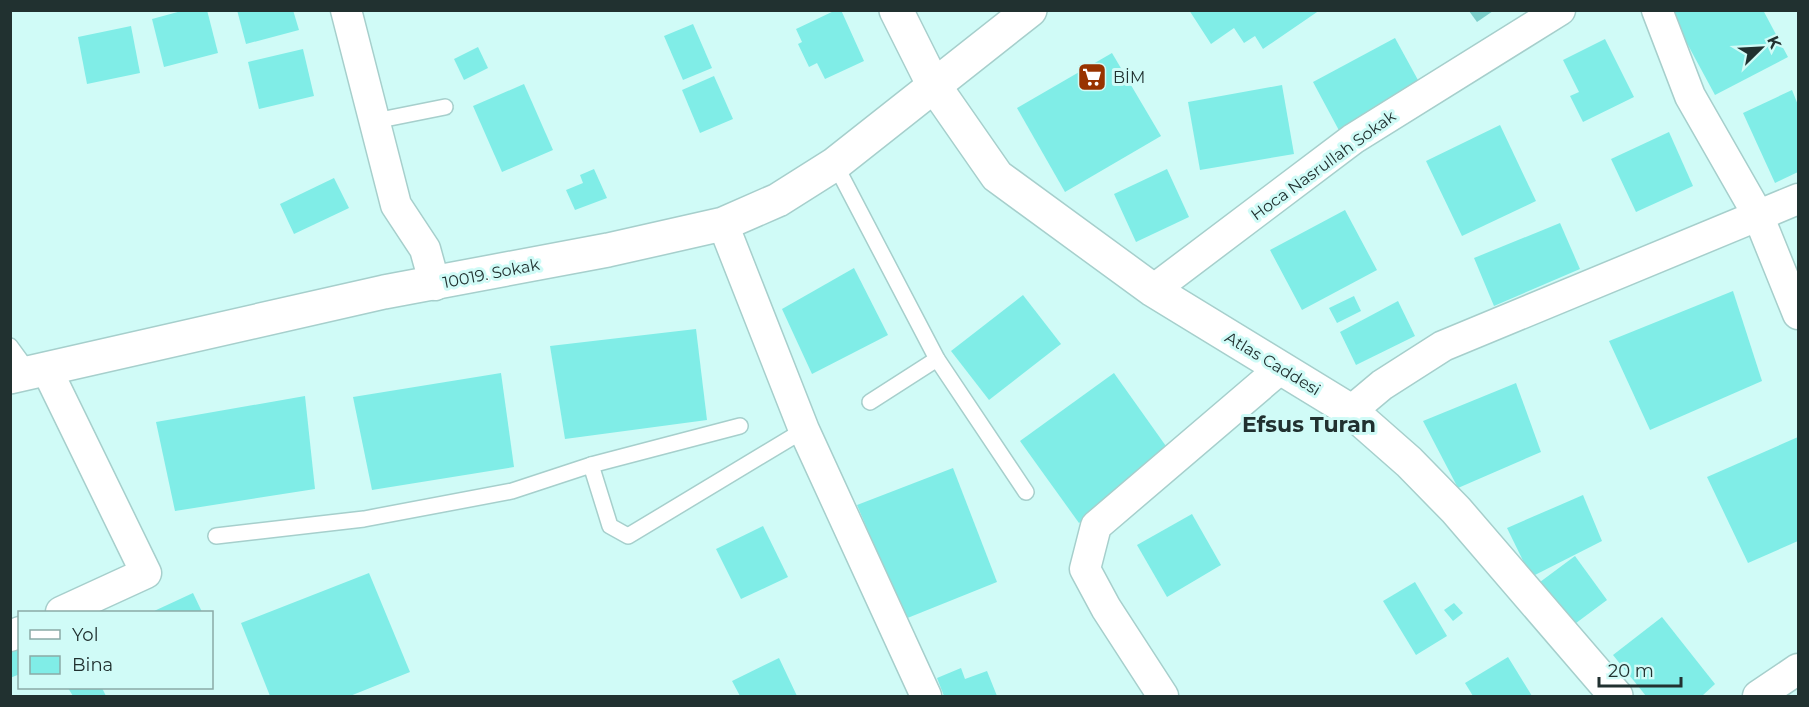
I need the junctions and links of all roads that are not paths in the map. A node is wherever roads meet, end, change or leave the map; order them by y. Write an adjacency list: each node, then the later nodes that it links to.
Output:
1 (346, 10): 8 (street)
2 (896, 10): 6 (street, Atlas Caddesi)
3 (1030, 10): 6 (street, 10019. Sokak)
4 (1560, 10): 14 (street, Hoca Nasrullah Sokak)
5 (1657, 10): 11 (street)
6 (933, 84): 9 (street, 10019. Sokak); 14 (street, Atlas Caddesi)
7 (445, 108): 8 (lane)
8 (375, 121): 13 (street)
9 (835, 164): 12 (street, 10019. Sokak); 16 (lane)
10 (1798, 199): 11 (street)
11 (1758, 215): 15 (street); 20 (street)
12 (723, 224): 13 (street, 10019. Sokak); 22 (street)
13 (435, 285): 17 (street, 10019. Sokak)
14 (1153, 291): 18 (street, Atlas Caddesi)
15 (1798, 314)
16 (937, 359): 19 (lane); 24 (lane)
17 (24, 366): 26 (street)
18 (1281, 368): 20 (street, Atlas Caddesi); 29 (street)
19 (870, 402)
20 (1351, 411): 30 (street, Atlas Caddesi)
21 (741, 426): 23 (lane)
22 (804, 430): 23 (lane); 28 (street)
23 (591, 465): 25 (lane)
24 (1026, 492)
25 (216, 536)
26 (63, 611)
27 (1798, 669): 31 (street)
28 (926, 696)
29 (1163, 696)
30 (1616, 696)
31 (1758, 696)

